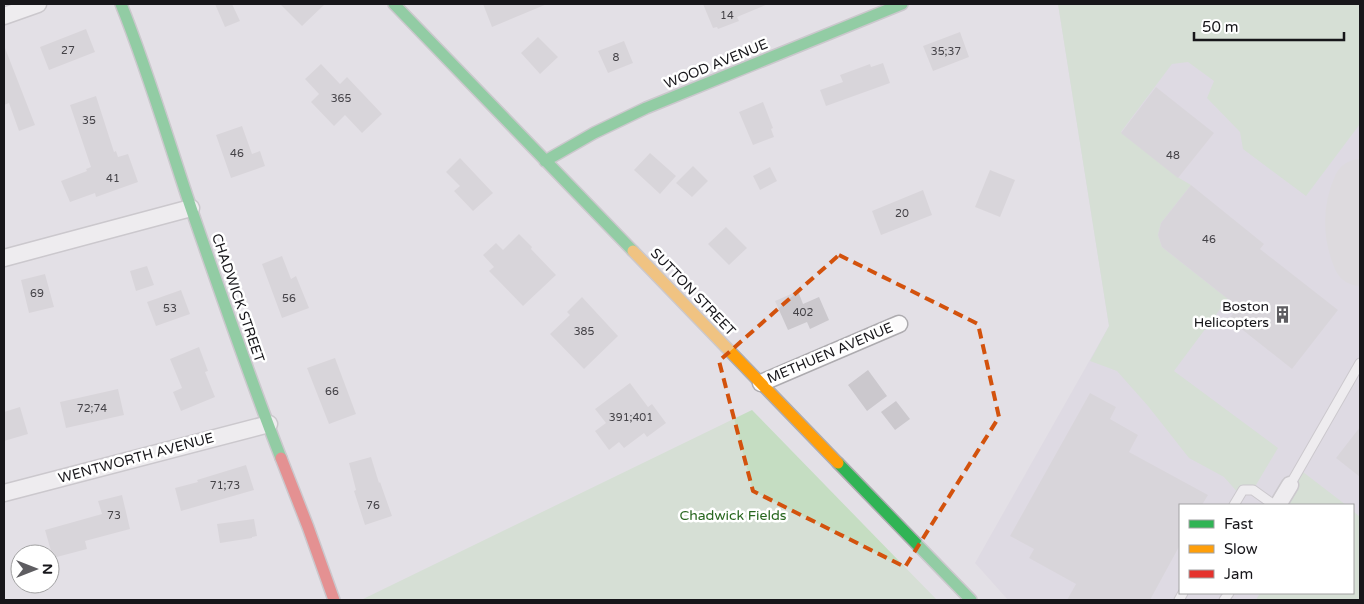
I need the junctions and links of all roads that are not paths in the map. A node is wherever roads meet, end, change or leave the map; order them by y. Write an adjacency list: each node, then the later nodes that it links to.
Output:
1 (38, 4): 5 (street)
2 (121, 4): 7 (main road, CHADWICK STREET)
3 (394, 4): 6 (main road, SUTTON STREET)
4 (902, 4): 6 (main road, WOOD AVENUE)
5 (4, 16)
6 (546, 161): 11 (main road, SUTTON STREET)
7 (191, 208): 8 (street); 12 (main road, CHADWICK STREET)
8 (4, 258)
9 (898, 324): 11 (street, METHUEN AVENUE)
10 (1360, 363): 13 (lane)
11 (760, 383): 19 (main road, SUTTON STREET)
12 (269, 424): 14 (street, WENTWORTH AVENUE); 18 (main road, CHADWICK STREET)
13 (1290, 485): 17 (street)
14 (4, 493)
15 (1235, 504): 16 (lane)
16 (1273, 504)
17 (1279, 504)
18 (334, 600)
19 (971, 600)

